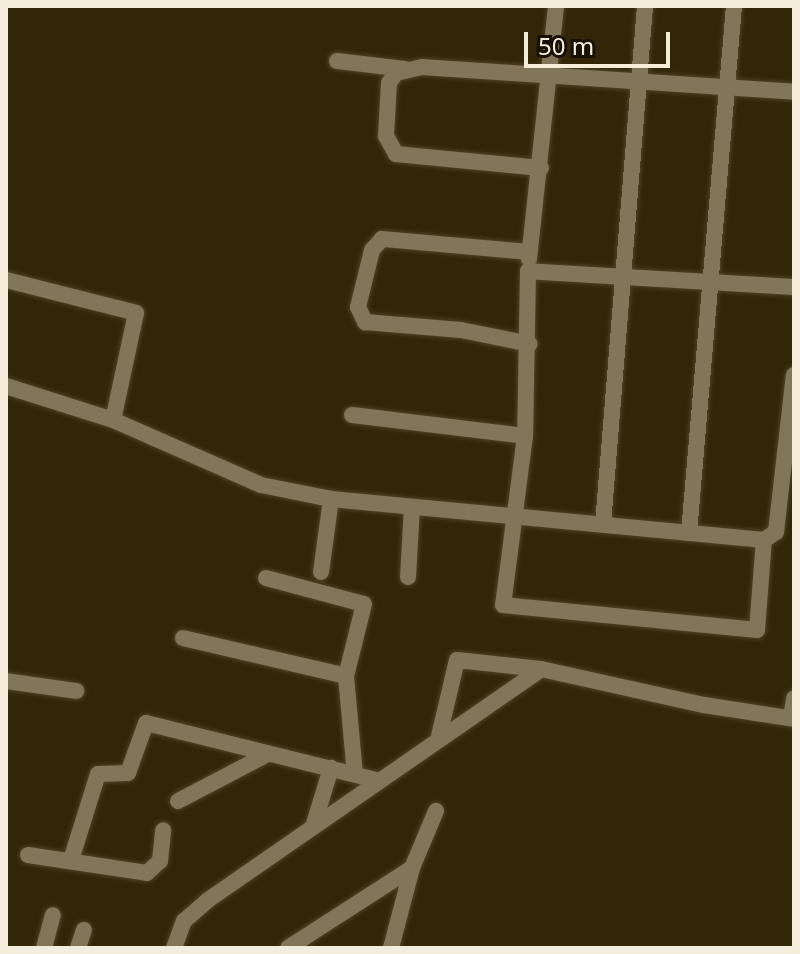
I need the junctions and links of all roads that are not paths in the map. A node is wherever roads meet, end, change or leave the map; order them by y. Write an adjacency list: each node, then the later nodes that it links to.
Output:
1 (556, 6): 6 (street)
2 (645, 6): 7 (street)
3 (734, 6): 8 (street)
4 (337, 61): 5 (street)
5 (405, 69): 6 (street); 10 (street)
6 (550, 74): 7 (street); 10 (street)
7 (638, 81): 8 (street); 13 (street)
8 (728, 87): 9 (street); 15 (street)
9 (794, 92)
10 (541, 168): 11 (street)
11 (529, 252): 12 (street); 17 (street)
12 (528, 271): 13 (street); 17 (street)
13 (622, 278): 15 (street); 26 (street)
14 (6, 280): 21 (street)
15 (712, 283): 16 (street); 27 (street)
16 (794, 287)
17 (530, 344): 22 (street)
18 (794, 375): 28 (street)
19 (6, 386): 21 (street)
20 (352, 415): 22 (street)
21 (113, 420): 23 (street)
22 (525, 436): 25 (street)
23 (331, 499): 24 (street); 29 (street)
24 (412, 508): 25 (street); 30 (street)
25 (512, 518): 26 (street); 28 (street)
26 (603, 524): 27 (street)
27 (689, 533): 28 (street)
28 (764, 540)
29 (321, 572)
30 (408, 577)
31 (266, 578): 34 (street)
32 (183, 638): 34 (street)
33 (541, 669): 38 (street); 39 (street); 39 (street)
34 (346, 676): 42 (street)
35 (6, 681): 36 (street)
36 (76, 691)
37 (794, 698): 38 (street)
38 (793, 718)
39 (439, 736): 43 (street)
40 (268, 754): 41 (street); 44 (street); 49 (street)
41 (331, 768): 42 (street); 46 (street)
42 (355, 774): 43 (street)
43 (376, 780): 46 (street)
44 (178, 801)
45 (436, 811): 50 (street)
46 (313, 827): 56 (street)
47 (163, 830): 49 (street)
48 (28, 855): 49 (street)
49 (71, 860)
50 (412, 868): 52 (street); 59 (street)
51 (53, 915): 54 (street)
52 (316, 927): 57 (street); 58 (street)
53 (84, 930): 55 (street)
54 (44, 948)
55 (78, 948)
56 (174, 948)
57 (288, 948)
58 (311, 948)
59 (391, 948)

